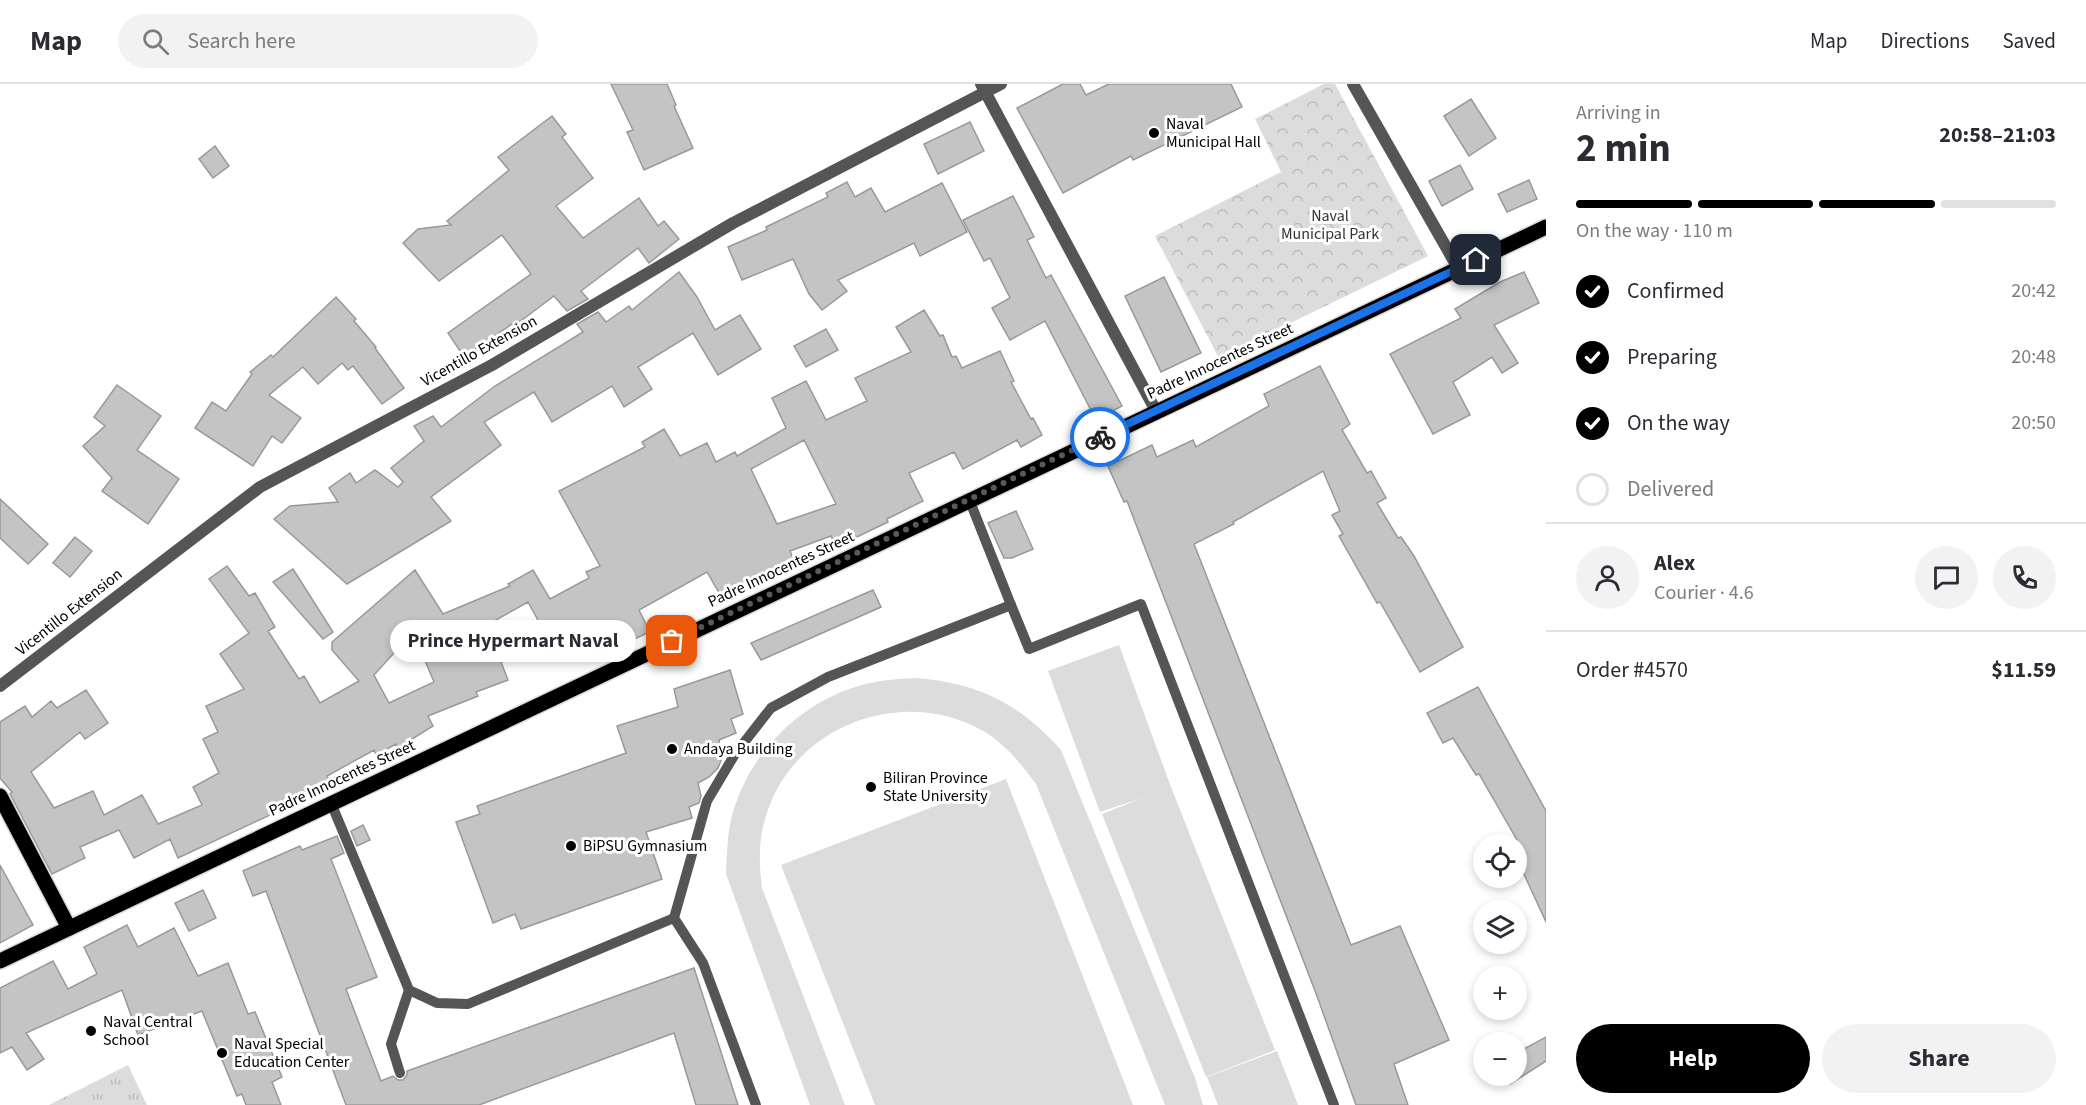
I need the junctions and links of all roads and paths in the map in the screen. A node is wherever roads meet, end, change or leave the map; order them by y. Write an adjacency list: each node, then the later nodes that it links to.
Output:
1 (1001, 84): 3 (street, Vicentillo Extension)
2 (1353, 84): 5 (street)
3 (984, 88): 6 (street); 9 (street, Vicentillo Extension)
4 (1546, 227): 5 (main road, Padre Innocentes Street)
5 (1458, 268): 6 (main road, Padre Innocentes Street)
6 (1156, 411): 7 (main road, Padre Innocentes Street)
7 (969, 499): 8 (lane); 11 (main road, Padre Innocentes Street)
8 (1011, 606): 12 (lane); 18 (lane)
9 (0, 686)
10 (0, 796): 13 (main road)
11 (331, 803): 13 (main road, Padre Innocentes Street); 15 (lane)
12 (674, 918): 15 (lane); 17 (lane)
13 (69, 928): 14 (main road, Padre Innocentes Street)
14 (0, 961)
15 (410, 990): 16 (lane)
16 (400, 1073)
17 (756, 1105)
18 (1334, 1105)

